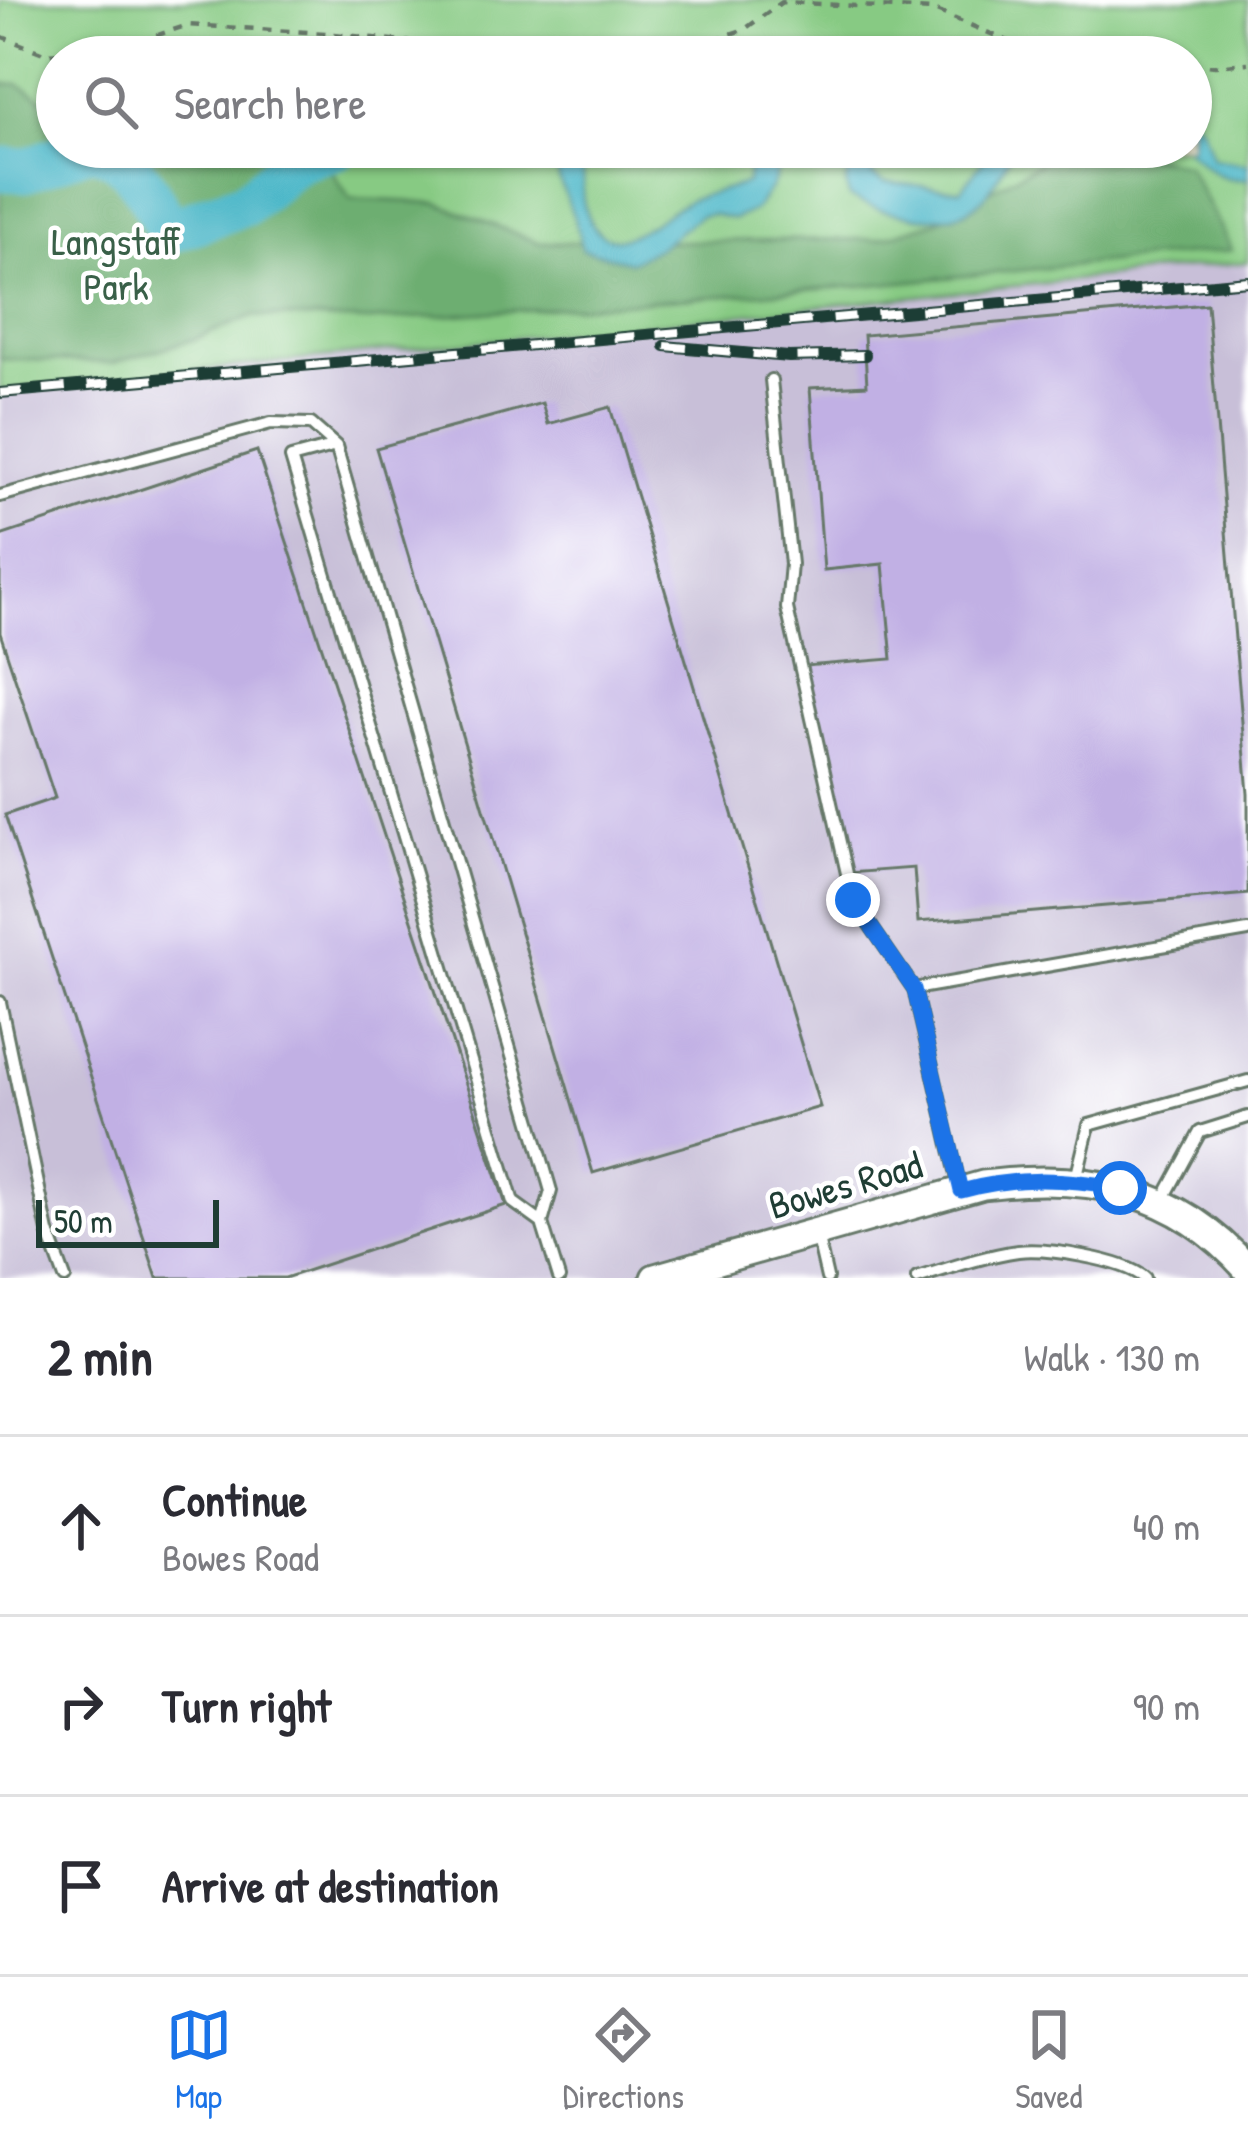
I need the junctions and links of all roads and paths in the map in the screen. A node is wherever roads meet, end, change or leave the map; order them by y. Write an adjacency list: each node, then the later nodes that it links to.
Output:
1 (782, 1): 5 (path); 6 (path)
2 (0, 35): 7 (path)
3 (155, 36): 4 (path)
4 (355, 36)
5 (725, 36)
6 (996, 36)
7 (36, 50)
8 (1248, 63): 9 (path)
9 (1212, 66)
10 (771, 380): 14 (lane)
11 (336, 446): 12 (lane); 21 (lane); 21 (lane)
12 (0, 496)
13 (1248, 931): 14 (lane)
14 (914, 989): 19 (lane)
15 (0, 1002): 25 (lane)
16 (1248, 1081): 18 (lane)
17 (1248, 1117): 20 (lane)
18 (1076, 1180): 19 (street, Bowes Road); 20 (street, Bowes Road)
19 (961, 1191): 22 (street, Bowes Road)
20 (1162, 1203): 24 (street, Bowes Road)
21 (542, 1223): 26 (lane)
22 (817, 1232): 23 (street, Bowes Road); 28 (lane)
23 (732, 1268): 27 (street, Bowes Road)
24 (1248, 1270)
25 (65, 1278)
26 (559, 1278)
27 (655, 1278)
28 (827, 1278)
29 (917, 1278): 30 (lane)
30 (1144, 1278)

